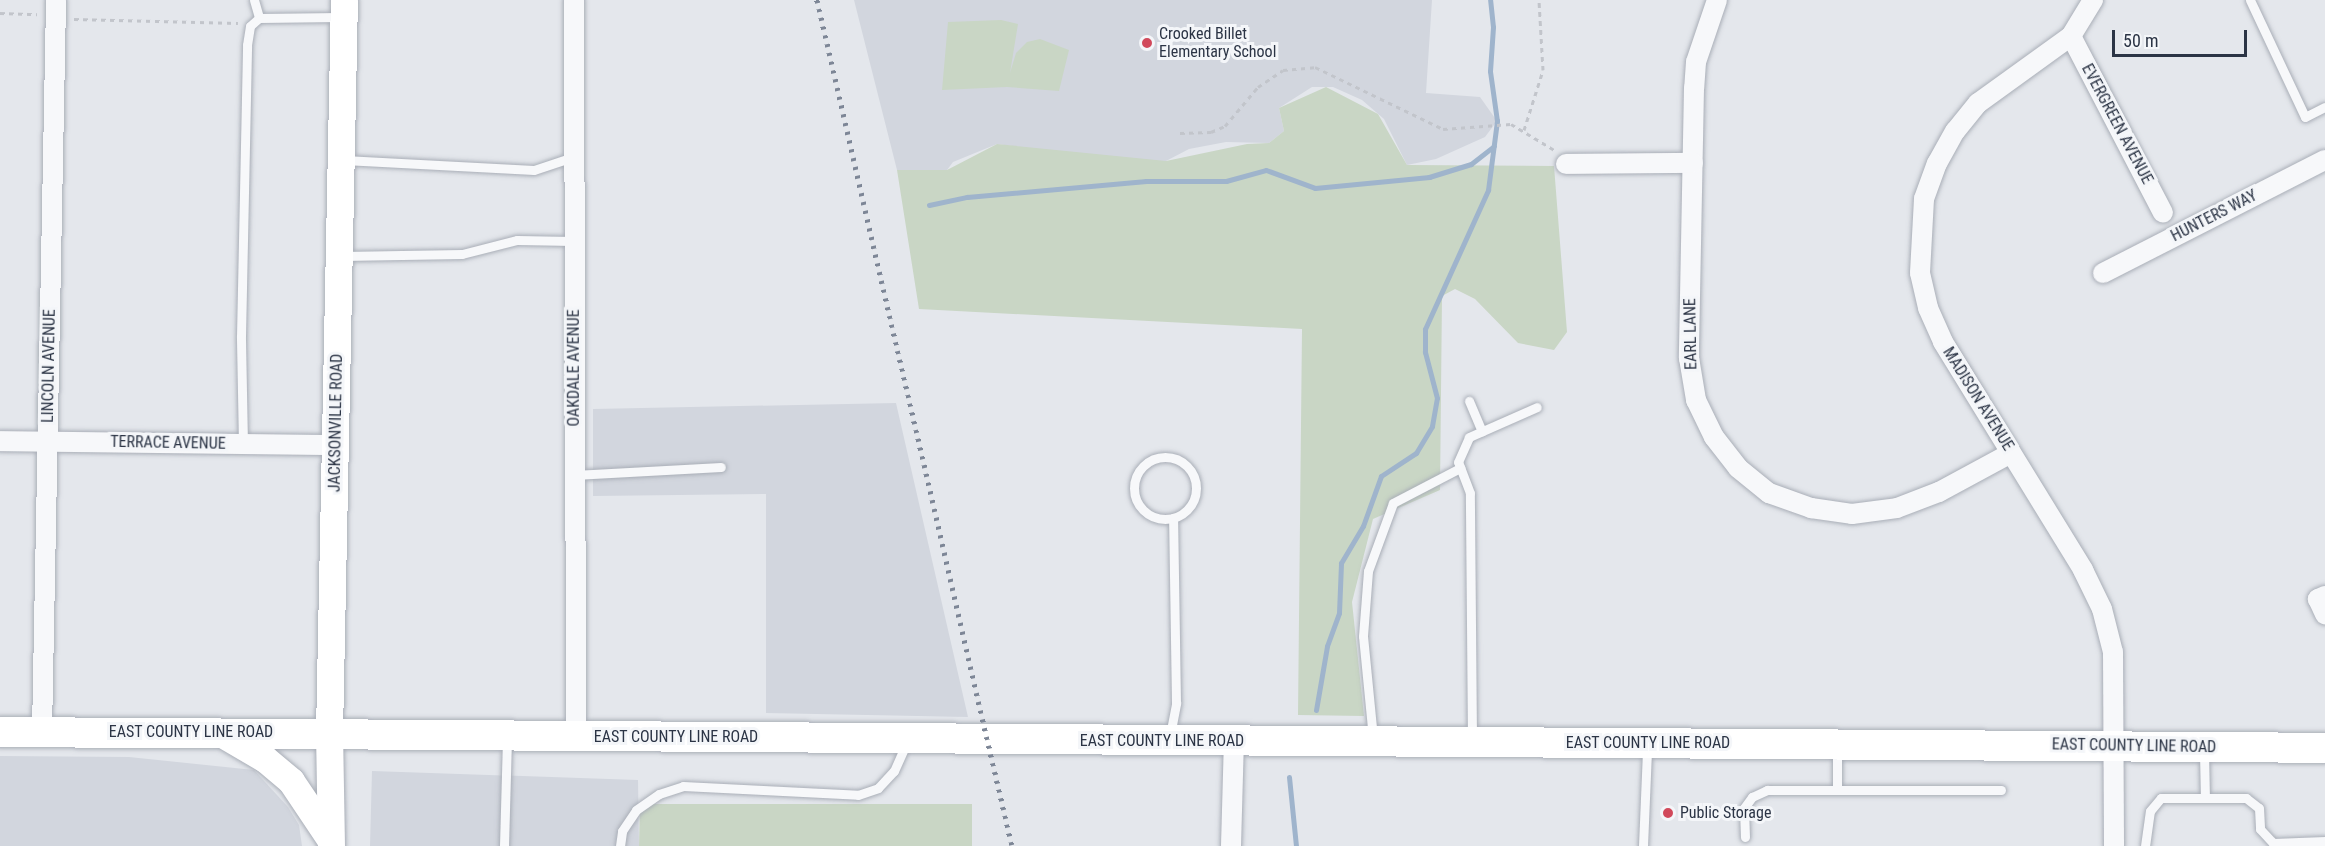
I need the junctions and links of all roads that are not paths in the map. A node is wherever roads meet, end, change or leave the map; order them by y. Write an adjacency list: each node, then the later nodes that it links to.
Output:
1 (254, 0): 8 (lane)
2 (574, 0): 11 (street, OAKDALE AVENUE)
3 (1717, 0): 14 (street, EARL LANE)
4 (2093, 0): 9 (street, MADISON AVENUE)
5 (2250, 0): 10 (lane)
6 (56, 8): 24 (street, LINCOLN AVENUE)
7 (344, 8): 8 (lane); 12 (main road, JACKSONVILLE ROAD)
8 (259, 18): 25 (lane)
9 (2071, 36): 16 (street, EVERGREEN AVENUE); 27 (street, MADISON AVENUE)
10 (2325, 107)
11 (573, 157): 12 (lane); 17 (street, OAKDALE AVENUE)
12 (342, 159): 18 (main road, JACKSONVILLE ROAD)
13 (2325, 160): 19 (street, HUNTERS WAY)
14 (1693, 163): 15 (street); 27 (street, EARL LANE)
15 (1566, 164)
16 (2163, 213)
17 (573, 241): 18 (lane); 30 (street, OAKDALE AVENUE)
18 (340, 256): 26 (main road, JACKSONVILLE ROAD)
19 (2103, 273)
20 (1469, 401): 22 (lane)
21 (1537, 407): 22 (lane)
22 (1482, 431): 29 (lane)
23 (0, 441): 24 (street, TERRACE AVENUE)
24 (48, 442): 25 (street, TERRACE AVENUE); 35 (street, LINCOLN AVENUE)
25 (243, 444): 26 (street, TERRACE AVENUE)
26 (336, 445): 37 (main road, JACKSONVILLE ROAD)
27 (2011, 453): 47 (street, MADISON AVENUE)
28 (721, 467): 30 (lane)
29 (1460, 468): 43 (lane); 44 (lane)
30 (574, 475): 39 (street, OAKDALE AVENUE)
31 (1173, 518): 31 (lane); 41 (lane)
32 (2325, 596): 33 (street)
33 (2325, 614)
34 (0, 732): 35 (main road, EAST COUNTY LINE ROAD)
35 (42, 732): 36 (main road, EAST COUNTY LINE ROAD)
36 (219, 732): 37 (main road, EAST COUNTY LINE ROAD); 55 (main road)
37 (328, 732): 38 (main road, EAST COUNTY LINE ROAD); 55 (main road, JACKSONVILLE ROAD)
38 (507, 735): 39 (main road, EAST COUNTY LINE ROAD); 56 (lane)
39 (576, 736): 40 (main road, EAST COUNTY LINE ROAD)
40 (909, 739): 41 (main road, EAST COUNTY LINE ROAD); 57 (lane)
41 (1168, 741): 42 (main road, EAST COUNTY LINE ROAD)
42 (1234, 741): 43 (main road, EAST COUNTY LINE ROAD); 58 (street)
43 (1373, 742): 44 (main road, EAST COUNTY LINE ROAD)
44 (1472, 742): 45 (main road, EAST COUNTY LINE ROAD)
45 (1647, 743): 46 (main road, EAST COUNTY LINE ROAD); 59 (lane)
46 (1836, 744): 47 (main road, EAST COUNTY LINE ROAD); 51 (lane)
47 (2113, 746): 48 (main road, EAST COUNTY LINE ROAD); 60 (street, MADISON AVENUE)
48 (2204, 747): 49 (main road, EAST COUNTY LINE ROAD); 52 (lane)
49 (2325, 748)
50 (2001, 789): 51 (lane)
51 (1837, 790): 53 (lane)
52 (2205, 798): 54 (lane); 61 (lane)
53 (1745, 837)
54 (2325, 842)
55 (331, 844)
56 (504, 846)
57 (620, 846)
58 (1231, 846)
59 (1643, 846)
60 (2114, 846)
61 (2145, 846)

